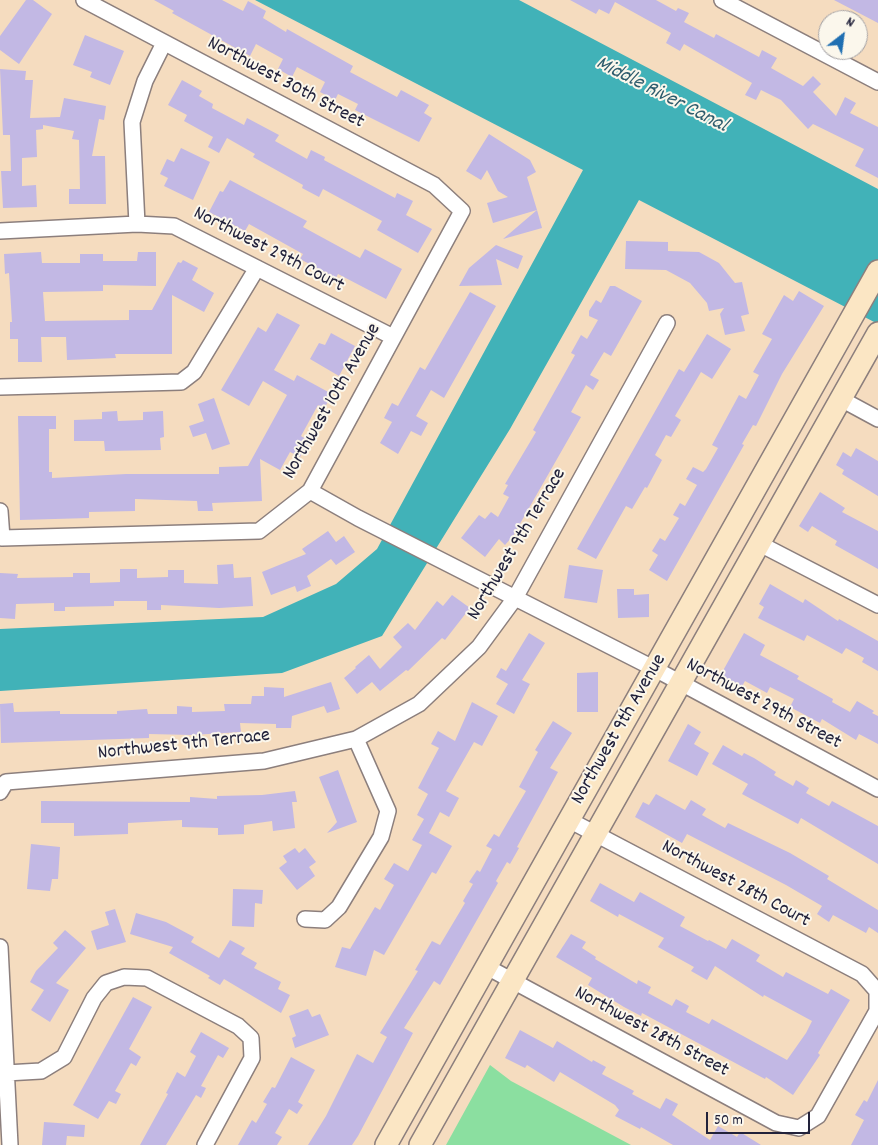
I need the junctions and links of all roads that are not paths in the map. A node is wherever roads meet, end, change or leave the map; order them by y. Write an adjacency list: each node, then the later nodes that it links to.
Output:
1 (84, 0): 3 (street, Northwest 30th Street)
2 (722, 0): 4 (street)
3 (164, 43): 5 (street, Northwest 30th Street); 6 (street)
4 (878, 82)
5 (462, 211): 13 (street, Northwest 10th Avenue)
6 (137, 224): 7 (street, Northwest 29th Court); 8 (street, Northwest 29th Court)
7 (0, 231)
8 (257, 268): 13 (street, Northwest 29th Court); 14 (street)
9 (878, 271): 10 (main road, Northwest 9th Avenue)
10 (849, 322): 15 (main road); 22 (main road, Northwest 9th Avenue)
11 (667, 323): 20 (street, Northwest 9th Terrace)
12 (878, 333): 15 (main road, Northwest 9th Avenue)
13 (393, 337): 17 (street, Northwest 10th Avenue)
14 (0, 387)
15 (841, 399): 16 (street); 19 (main road, Northwest 9th Avenue)
16 (878, 419)
17 (310, 490): 18 (street, Northwest 10th Avenue); 20 (street, Northwest 29th Street)
18 (0, 511)
19 (760, 544): 21 (street); 23 (main road, Northwest 9th Avenue)
20 (515, 598): 22 (street, Northwest 29th Street); 24 (street, Northwest 9th Terrace)
21 (878, 605)
22 (655, 669): 23 (street, Northwest 29th Street); 27 (main road, Northwest 9th Avenue)
23 (681, 683): 25 (street, Northwest 29th Street); 28 (main road, Northwest 9th Avenue)
24 (356, 739): 26 (street, Northwest 9th Terrace); 29 (street)
25 (878, 789)
26 (0, 792)
27 (570, 820): 28 (street, Northwest 28th Court); 31 (main road, Northwest 9th Avenue)
28 (596, 835): 32 (main road, Northwest 9th Avenue); 33 (street, Northwest 28th Court)
29 (304, 919)
30 (0, 948): 34 (street)
31 (487, 967): 32 (street, Northwest 28th Street); 37 (main road, Northwest 9th Avenue)
32 (514, 982): 33 (street, Northwest 28th Street); 38 (main road, Northwest 9th Avenue)
33 (877, 991)
34 (6, 1073): 35 (street); 36 (street)
35 (10, 1145)
36 (205, 1145)
37 (386, 1145)
38 (420, 1145)

